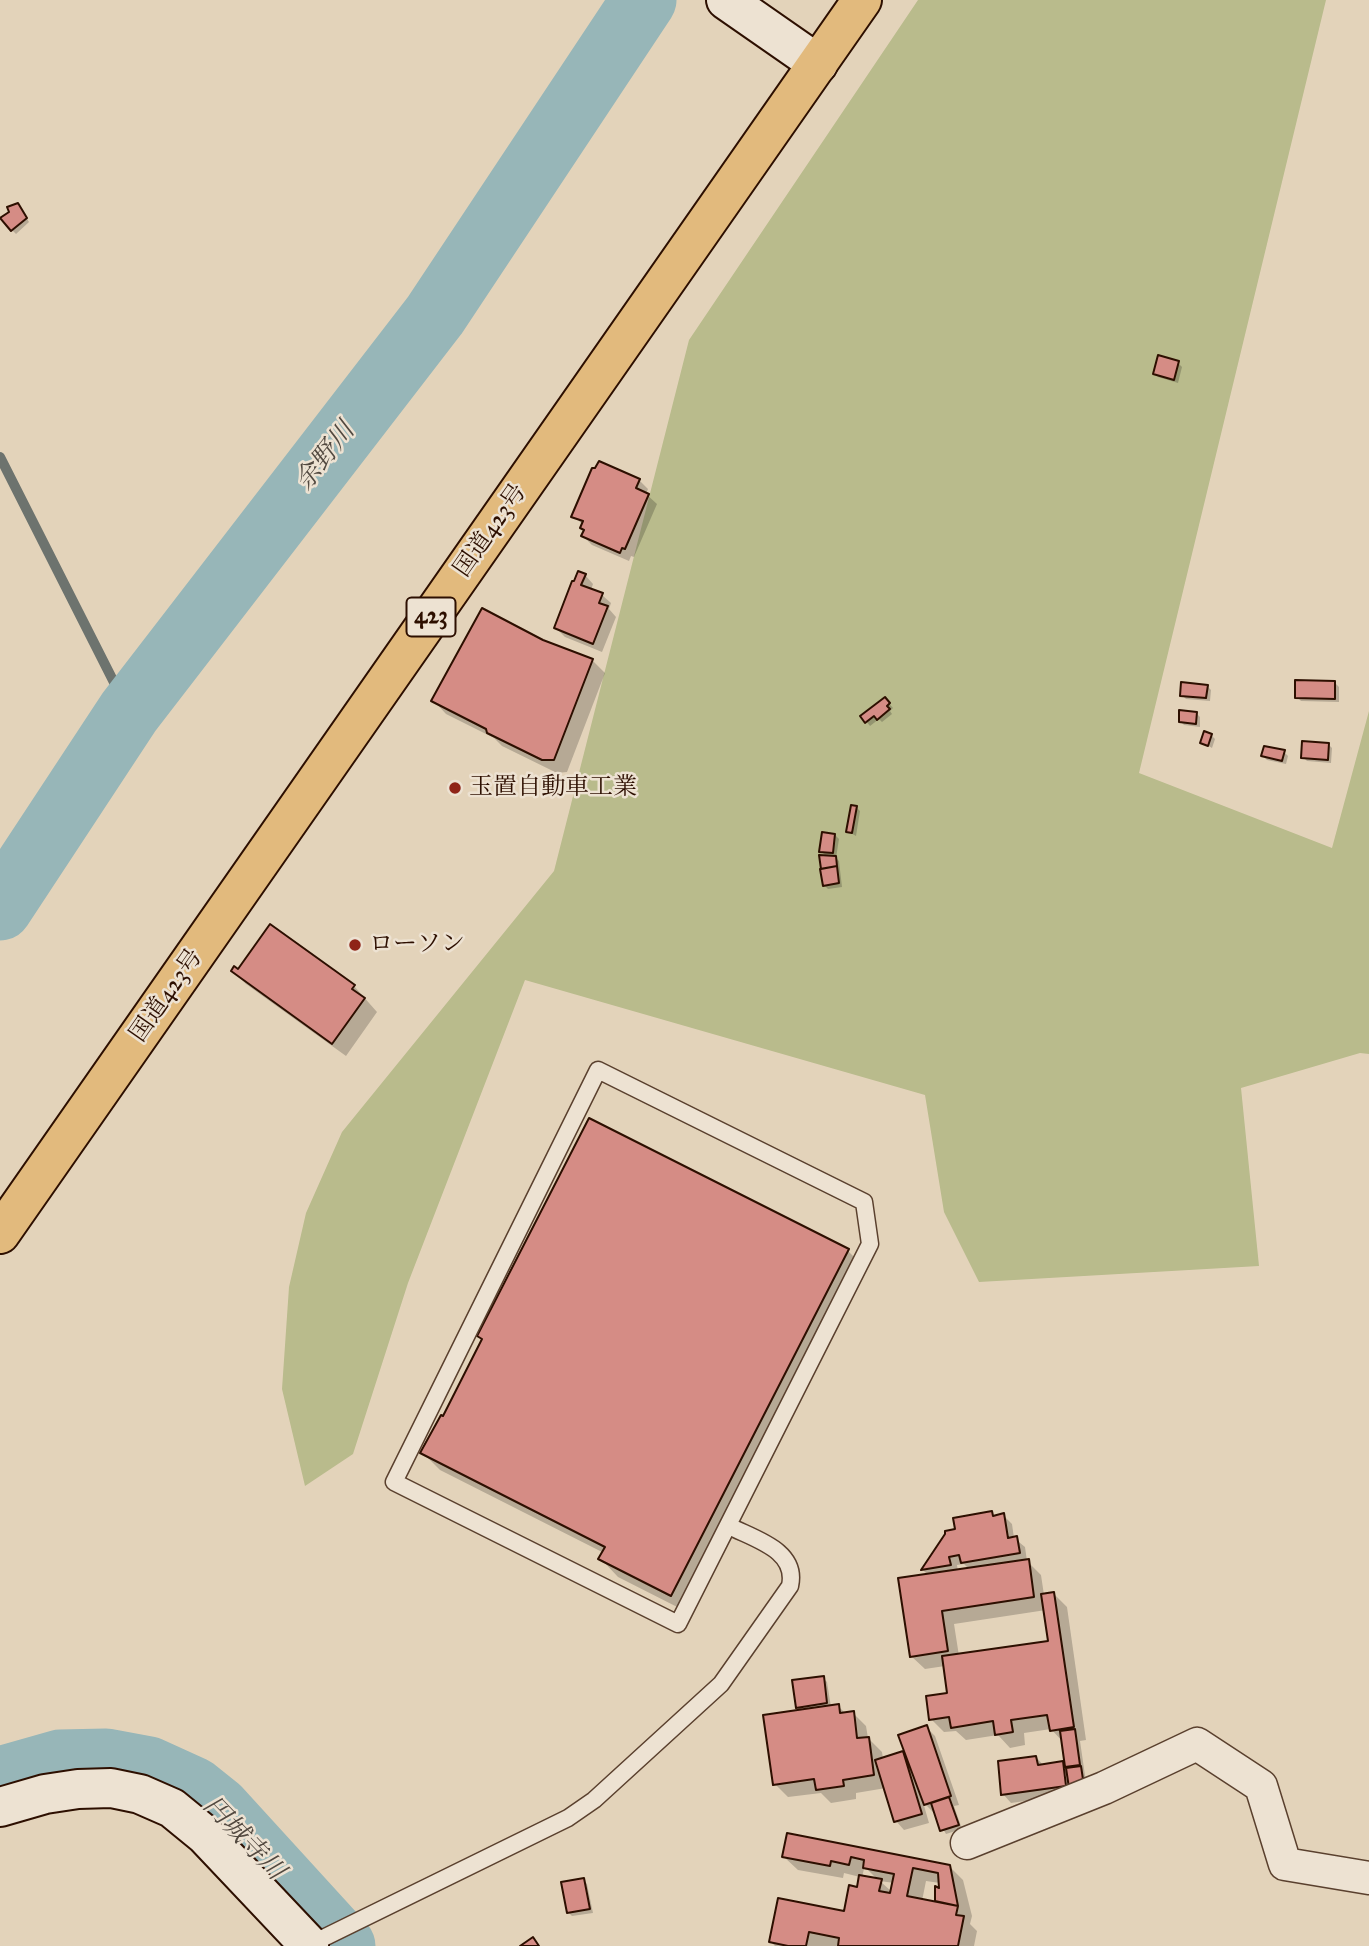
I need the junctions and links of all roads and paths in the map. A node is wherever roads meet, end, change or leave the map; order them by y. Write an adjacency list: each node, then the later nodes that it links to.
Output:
1 (726, 0): 3 (street)
2 (862, 0): 3 (highway, 国道423号 / 423)
3 (804, 54): 4 (highway, 国道423号 / 423)
4 (0, 1234)
5 (729, 1526): 5 (lane); 9 (lane)
6 (0, 1807): 9 (street)
7 (967, 1843): 8 (street)
8 (1369, 1878)
9 (309, 1945)

